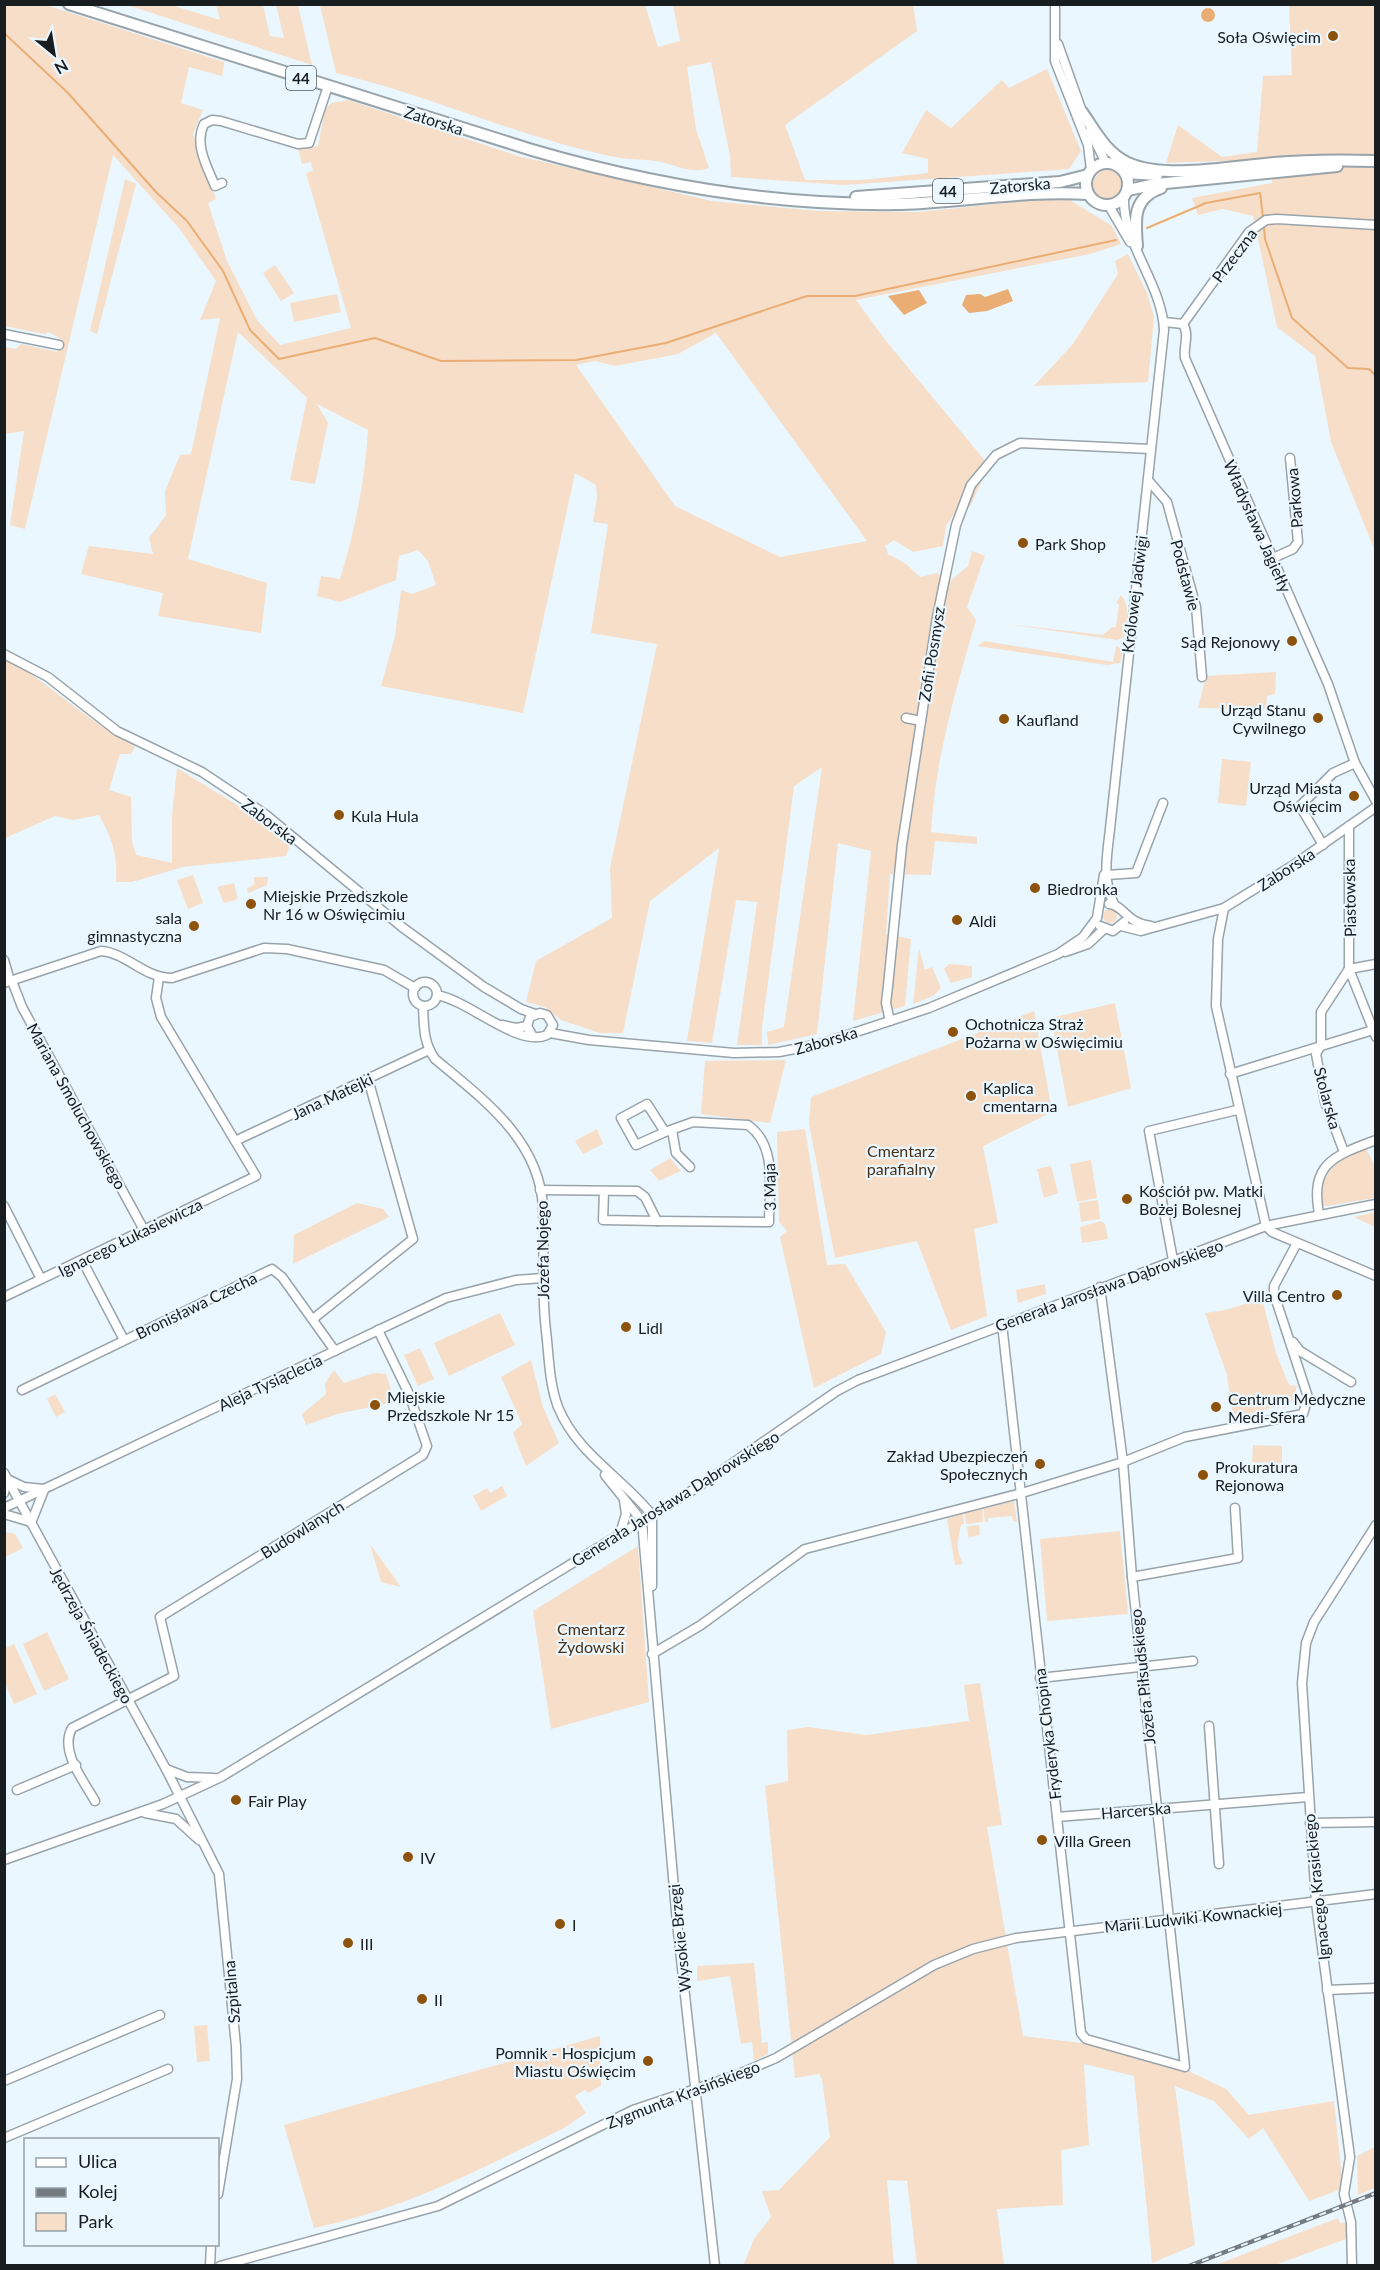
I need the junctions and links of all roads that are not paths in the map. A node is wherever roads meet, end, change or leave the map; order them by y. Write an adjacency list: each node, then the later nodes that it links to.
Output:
1 (69, 4): 4 (main road, Zatorska / 44)
2 (1055, 4): 3 (street)
3 (1055, 35): 5 (street); 8 (street)
4 (328, 86): 11 (street); 14 (main road, Zatorska / 44)
5 (1082, 112): 7 (street); 10 (main road)
6 (1376, 161): 10 (main road)
7 (1106, 163): 8 (main road, 44); 9 (main road)
8 (1090, 172): 12 (main road); 14 (main road, Zatorska / 44)
9 (1126, 173): 10 (main road); 13 (main road)
10 (1195, 175): 13 (main road); 17 (main road)
11 (222, 183)
12 (1088, 194): 14 (main road, Zatorska / 44); 15 (main road)
13 (1126, 194): 15 (main road); 17 (street)
14 (807, 200)
15 (1109, 206): 18 (street)
16 (1376, 225): 20 (street, Przeczna)
17 (1137, 246): 18 (street)
18 (1142, 264): 19 (street)
19 (1164, 322): 20 (street); 24 (street, Królowej Jadwigi)
20 (1183, 324): 27 (street, Władysława Jagiełły)
21 (9, 335): 22 (street); 23 (street)
22 (59, 345)
23 (11, 346)
24 (1150, 449): 26 (street, Królowej Jadwigi); 31 (street, Zofii Posmysz)
25 (1290, 458): 27 (street, Parkowa)
26 (1148, 480): 29 (street, Podstawie); 38 (street, Królowej Jadwigi)
27 (1271, 559): 32 (street, Władysława Jagiełły)
28 (4, 654): 55 (street, Zaborska)
29 (1202, 677)
30 (906, 718): 31 (street)
31 (921, 721): 57 (street, Zofii Posmysz)
32 (1355, 763): 33 (street, Władysława Jagiełły); 37 (street)
33 (1376, 801)
34 (1163, 804): 38 (street)
35 (1376, 807): 36 (street, Zaborska)
36 (1349, 826): 37 (street, Zaborska); 49 (street, Piastowska)
37 (1323, 845): 40 (street, Zaborska)
38 (1107, 870): 39 (street, Królowej Jadwigi); 41 (street, Królowej Jadwigi)
39 (1114, 904): 41 (street); 42 (street)
40 (1224, 908): 44 (street, Zaborska); 65 (street)
41 (1099, 913): 45 (street); 46 (street, Zaborska)
42 (1124, 914): 43 (street); 44 (street)
43 (1121, 926): 44 (street, Zaborska); 45 (street)
44 (1154, 927)
45 (1104, 929): 46 (street, Zaborska)
46 (1058, 954): 57 (street, Zaborska)
47 (4, 960): 51 (street, Mariana Smoluchowskiego)
48 (1376, 964): 49 (street)
49 (1349, 969): 61 (street); 63 (street, Stolarska)
50 (159, 977): 51 (street); 52 (street); 70 (street)
51 (9, 982): 80 (street, Mariana Smoluchowskiego)
52 (415, 988): 53 (street); 54 (street)
53 (437, 995): 54 (street); 59 (street)
54 (423, 1006): 64 (street)
55 (521, 1010): 56 (street, Zaborska); 58 (street, Zaborska)
56 (535, 1014): 58 (street); 60 (street)
57 (890, 1021): 60 (street, Zaborska)
58 (528, 1024): 59 (street); 62 (street)
59 (501, 1025): 62 (street)
60 (551, 1029): 62 (street)
61 (1374, 1033): 63 (street)
62 (532, 1035)
63 (1321, 1045): 65 (street); 71 (street, Stolarska)
64 (429, 1050): 66 (street, Jana Matejki); 73 (street, Józefa Nojego)
65 (1230, 1074): 67 (street)
66 (368, 1079): 70 (street, Jana Matejki); 89 (street)
67 (1238, 1110): 79 (street); 83 (street)
68 (669, 1131): 68 (street, 3 Maja); 72 (street, 3 Maja); 78 (street, 3 Maja)
69 (1376, 1140): 71 (street)
70 (235, 1141): 80 (street, Ignacego Łukasiewicza)
71 (1344, 1152): 77 (street)
72 (690, 1167)
73 (540, 1190): 74 (street); 85 (street, Józefa Nojego)
74 (604, 1192): 78 (street); 78 (street, 3 Maja)
75 (1376, 1204): 77 (street, Generała Jarosława Dąbrowskiego)
76 (4, 1206): 86 (street)
77 (1319, 1214): 79 (street, Generała Jarosława Dąbrowskiego)
78 (657, 1221)
79 (1266, 1226): 81 (street); 83 (street, Generała Jarosława Dąbrowskiego)
80 (144, 1230): 82 (street, Ignacego Łukasiewicza)
81 (1298, 1243): 84 (street); 92 (street)
82 (82, 1260): 86 (street, Ignacego Łukasiewicza); 93 (street, Bronisława Czecha)
83 (1173, 1260): 87 (street, Generała Jarosława Dąbrowskiego)
84 (1376, 1276)
85 (543, 1278): 91 (street, Aleja Tysiąclecia); 97 (street, Józefa Nojego)
86 (41, 1280): 88 (street, Ignacego Łukasiewicza)
87 (1100, 1287): 90 (street, Generała Jarosława Dąbrowskiego); 98 (street, Józefa Piłsudskiego)
88 (4, 1297)
89 (313, 1319): 93 (street, Bronisława Czecha); 94 (street, Bronisława Czecha)
90 (1002, 1324): 102 (street, Fryderyka Chopina); 108 (street, Generała Jarosława Dąbrowskiego)
91 (378, 1330): 94 (street, Aleja Tysiąclecia); 119 (street, Budowlanych)
92 (1290, 1340): 95 (street); 98 (street)
93 (124, 1341): 96 (street, Bronisława Czecha)
94 (334, 1351): 100 (street, Aleja Tysiąclecia)
95 (1352, 1382)
96 (22, 1390)
97 (589, 1454): 103 (street, Józefa Nojego); 108 (street, Józefa Nojego)
98 (1123, 1462): 102 (street); 113 (street, Józefa Piłsudskiego)
99 (6, 1476): 100 (street); 101 (street); 104 (street, Jędrzeja Śniadeckiego)
100 (44, 1489): 104 (street, Aleja Tysiąclecia); 110 (street)
101 (4, 1493)
102 (1022, 1493): 115 (street); 118 (street, Fryderyka Chopina)
103 (623, 1498): 109 (street, Józefa Nojego); 112 (street)
104 (19, 1501): 105 (street, Aleja Tysiąclecia); 110 (street, Jędrzeja Śniadeckiego)
105 (4, 1508)
106 (1236, 1508): 113 (street)
107 (4, 1514): 110 (street)
108 (652, 1515): 109 (street, Generała Jarosława Dąbrowskiego); 114 (street, Wysokie Brzegi)
109 (642, 1521): 112 (street, Generała Jarosława Dąbrowskiego); 114 (street, Wysokie Brzegi)
110 (31, 1522): 119 (street, Jędrzeja Śniadeckiego)
111 (1376, 1525): 126 (street, Ignacego Krasickiego)
112 (620, 1534): 123 (street, Generała Jarosława Dąbrowskiego)
113 (1132, 1576): 117 (street, Józefa Piłsudskiego)
114 (650, 1611): 115 (street, Wysokie Brzegi)
115 (652, 1654): 147 (street, Wysokie Brzegi)
116 (1193, 1661): 117 (street)
117 (1141, 1666): 118 (street); 129 (street, Józefa Piłsudskiego)
118 (1040, 1678): 131 (street, Fryderyka Chopina)
119 (128, 1700): 121 (street); 122 (street, Jędrzeja Śniadeckiego)
120 (1209, 1726): 128 (street)
121 (76, 1765): 124 (street); 127 (street)
122 (166, 1769): 123 (street); 125 (street, Jędrzeja Śniadeckiego)
123 (221, 1777): 125 (street, Generała Jarosława Dąbrowskiego)
124 (17, 1790)
125 (180, 1797): 130 (street, Generała Jarosława Dąbrowskiego); 134 (street, Szpitalna)
126 (1308, 1797): 128 (street, Harcerska); 133 (street, Ignacego Krasickiego)
127 (95, 1801)
128 (1215, 1803): 129 (street, Harcerska); 136 (street)
129 (1156, 1808): 131 (street, Harcerska); 139 (street, Józefa Piłsudskiego)
130 (142, 1812): 134 (street); 135 (street, Generała Jarosława Dąbrowskiego)
131 (1057, 1817): 140 (street, Fryderyka Chopina)
132 (1376, 1822): 133 (street)
133 (1310, 1823): 138 (street, Ignacego Krasickiego)
134 (206, 1847): 149 (street, Szpitalna)
135 (4, 1860)
136 (1220, 1864)
137 (1376, 1894): 138 (street, Marii Ludwiki Kownackiej)
138 (1316, 1903): 139 (street, Marii Ludwiki Kownackiej); 142 (street, Ignacego Krasickiego)
139 (1170, 1920): 140 (street, Marii Ludwiki Kownackiej); 144 (street, Józefa Piłsudskiego)
140 (1070, 1930): 144 (street, Fryderyka Chopina); 147 (street, Zygmunta Krasińskiego)
141 (1376, 1988): 142 (street)
142 (1327, 1990): 154 (street, Ignacego Krasickiego)
143 (160, 2015): 146 (street)
144 (1185, 2067)
145 (168, 2069): 148 (street)
146 (4, 2081)
147 (696, 2088): 152 (street, Zygmunta Krasińskiego); 153 (street, Wysokie Brzegi)
148 (4, 2138)
149 (219, 2188)
150 (211, 2246): 151 (street)
151 (210, 2265)
152 (220, 2265)
153 (714, 2265)
154 (1352, 2265)

